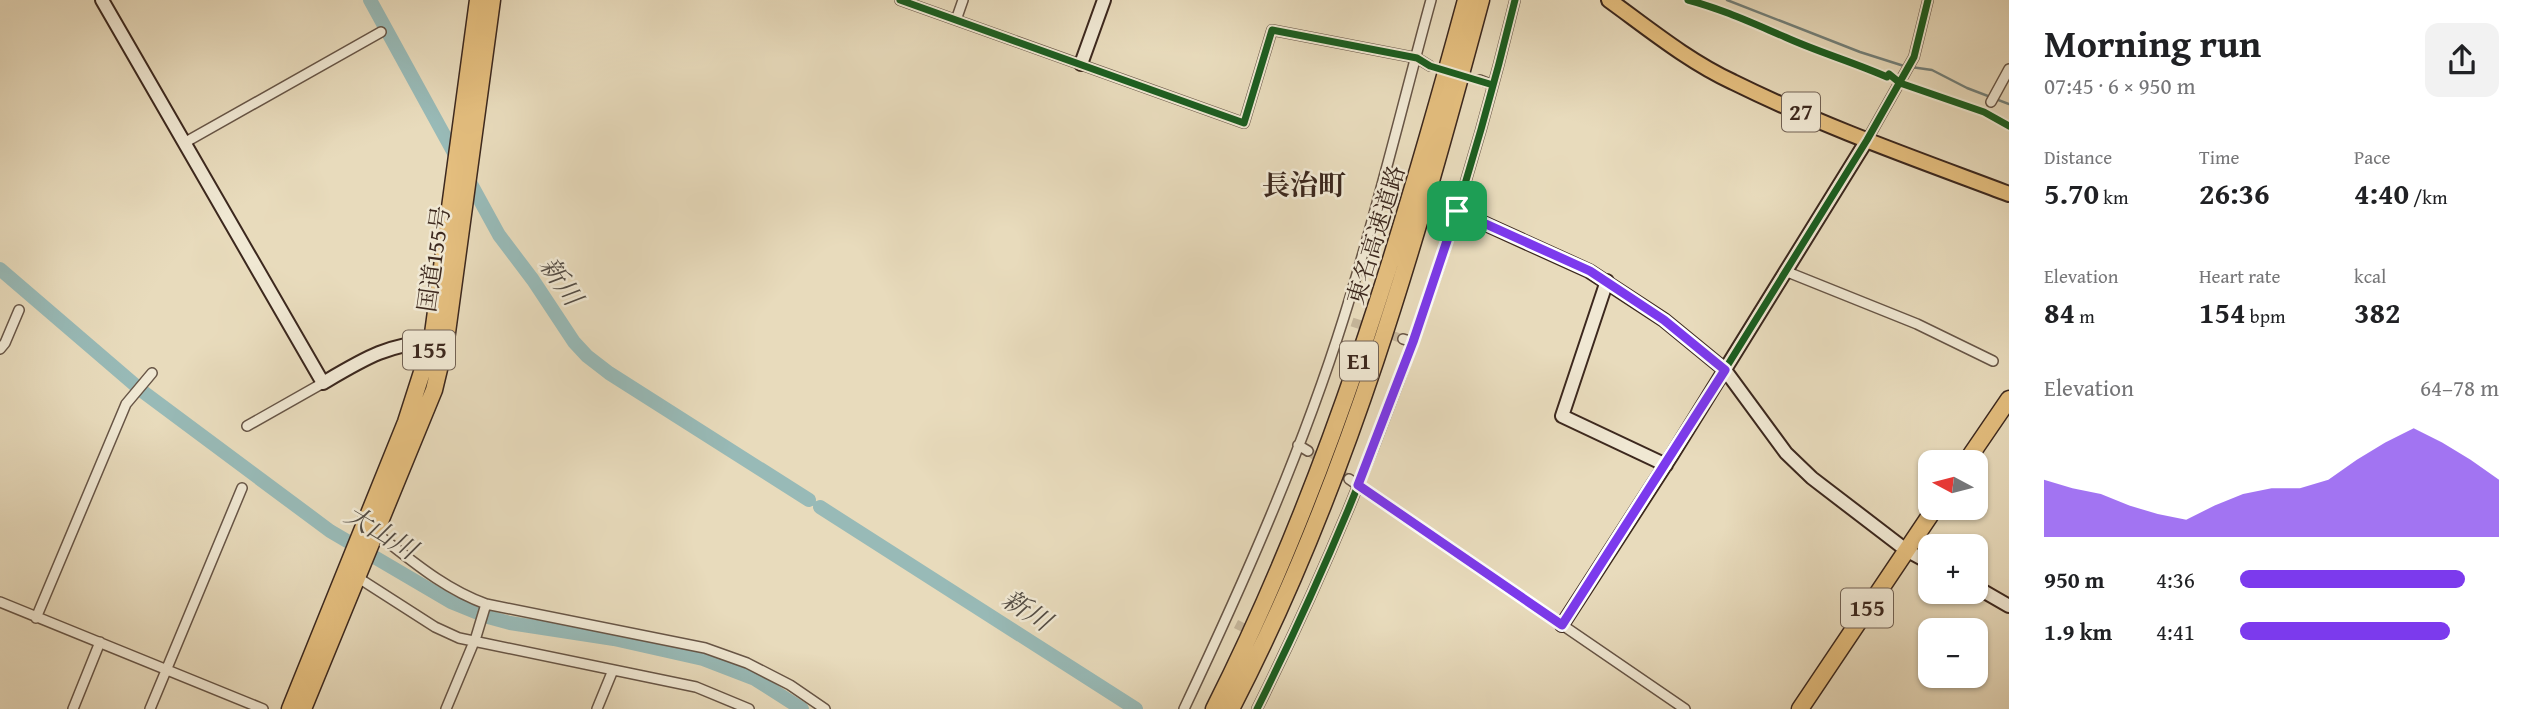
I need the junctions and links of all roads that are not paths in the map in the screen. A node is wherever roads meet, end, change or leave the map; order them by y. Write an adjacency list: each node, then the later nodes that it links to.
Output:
1 (102, 0): 23 (street)
2 (478, 0): 24 (highway, 国道155号 / 155)
3 (492, 0): 24 (highway, 国道155号 / 155)
4 (900, 0): 13 (street)
5 (963, 0): 13 (street)
6 (1104, 0): 16 (street)
7 (1431, 0): 15 (street)
8 (1466, 0): 75 (highway, 東名高速道路 / E1)
9 (1481, 0): 76 (highway, 東名高速道路 / E1)
10 (1515, 0): 20 (street)
11 (1609, 0): 22 (main road, 27)
12 (1928, 0): 22 (street)
13 (956, 20): 16 (street)
14 (381, 32): 23 (street)
15 (1417, 58): 16 (street); 17 (street); 25 (street)
16 (1081, 64)
17 (1430, 66)
18 (2009, 69): 21 (street)
19 (1480, 80): 20 (street)
20 (1493, 85): 29 (street)
21 (1991, 102)
22 (1867, 140): 27 (main road, 27); 30 (street)
23 (184, 143): 40 (street)
24 (463, 164): 34 (highway, 国道155号 / 155); 34 (highway, 国道155号 / 155)
25 (1382, 188): 26 (street); 43 (street)
26 (1393, 191)
27 (2009, 194)
28 (1443, 206): 29 (street)
29 (1457, 211): 31 (street); 35 (street)
30 (1785, 271): 37 (street); 38 (street)
31 (1607, 281): 38 (street); 46 (street)
32 (19, 310): 36 (street)
33 (1402, 339): 35 (street)
34 (439, 340): 40 (street); 51 (highway, 国道155号 / 155)
35 (1413, 342): 48 (street)
36 (0, 348)
37 (1993, 361)
38 (1725, 370): 46 (street); 52 (street)
39 (150, 375): 59 (street)
40 (323, 383): 42 (street)
41 (2009, 399): 44 (highway)
42 (247, 426)
43 (1298, 445): 45 (street); 74 (street)
44 (1974, 450)
45 (1308, 451)
46 (1666, 465): 60 (street)
47 (1349, 479): 48 (street)
48 (1358, 485): 60 (street); 77 (street)
49 (242, 488): 63 (street)
50 (1927, 520): 52 (highway, 155)
51 (371, 528): 54 (highway, 国道155号 / 155); 57 (street)
52 (1906, 550): 53 (street); 79 (highway, 155)
53 (1918, 556)
54 (353, 572): 61 (street); 68 (highway, 国道155号 / 155); 69 (highway, 国道155号 / 155)
55 (1988, 594): 58 (street)
56 (0, 602): 59 (street)
57 (485, 606): 61 (street); 73 (street)
58 (2009, 606)
59 (36, 618): 62 (street)
60 (1562, 625): 78 (street)
61 (475, 639): 64 (street); 70 (street)
62 (100, 642): 63 (street); 65 (street)
63 (167, 669): 66 (street); 67 (street)
64 (613, 670): 71 (street); 72 (street)
65 (73, 709)
66 (150, 709)
67 (263, 709)
68 (290, 709)
69 (303, 709)
70 (446, 709)
71 (597, 709)
72 (749, 709)
73 (825, 709)
74 (1184, 709)
75 (1214, 709)
76 (1231, 709)
77 (1257, 709)
78 (1685, 709)
79 (1800, 709)

